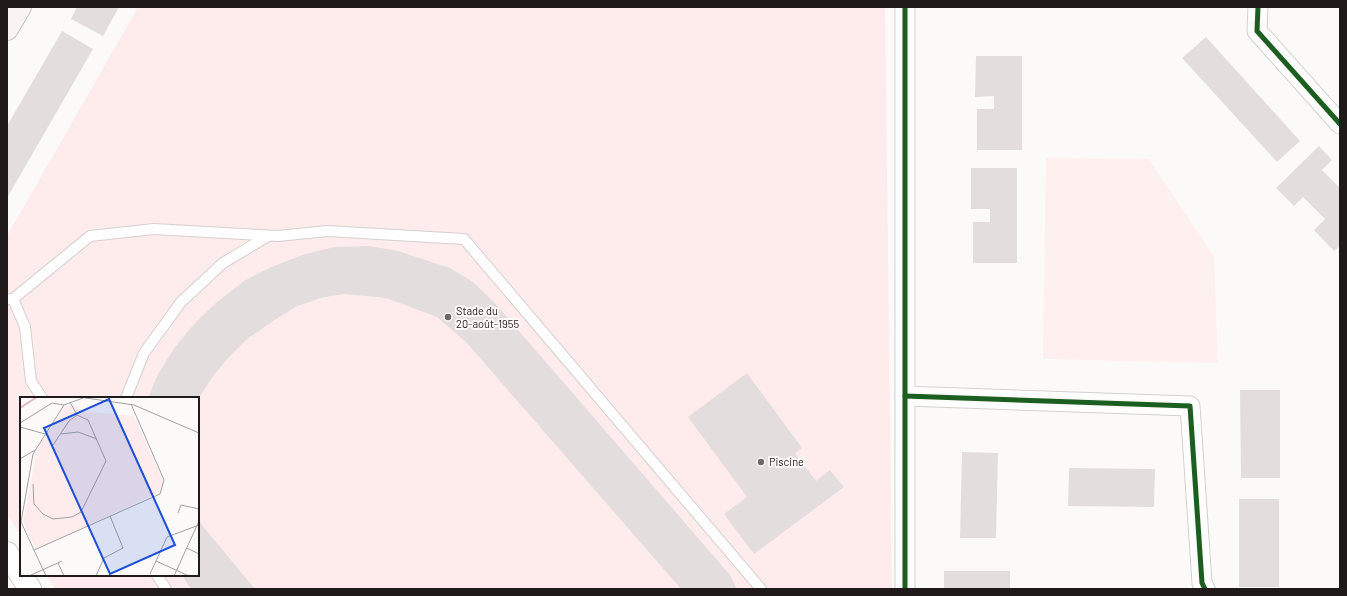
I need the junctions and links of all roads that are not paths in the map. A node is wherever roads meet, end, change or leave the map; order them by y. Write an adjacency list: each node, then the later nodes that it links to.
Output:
1 (20, 7): 4 (main road)
2 (905, 7): 8 (street)
3 (1258, 7): 5 (street)
4 (7, 28)
5 (1340, 124)
6 (268, 236): 7 (lane); 10 (lane); 17 (lane)
7 (10, 299): 9 (lane)
8 (905, 396): 18 (street); 19 (street)
9 (41, 397)
10 (126, 397)
11 (7, 554): 12 (street)
12 (20, 574)
13 (21, 576): 15 (street)
14 (158, 576): 16 (lane)
15 (30, 589)
16 (166, 589)
17 (761, 589)
18 (905, 589)
19 (1205, 589)

